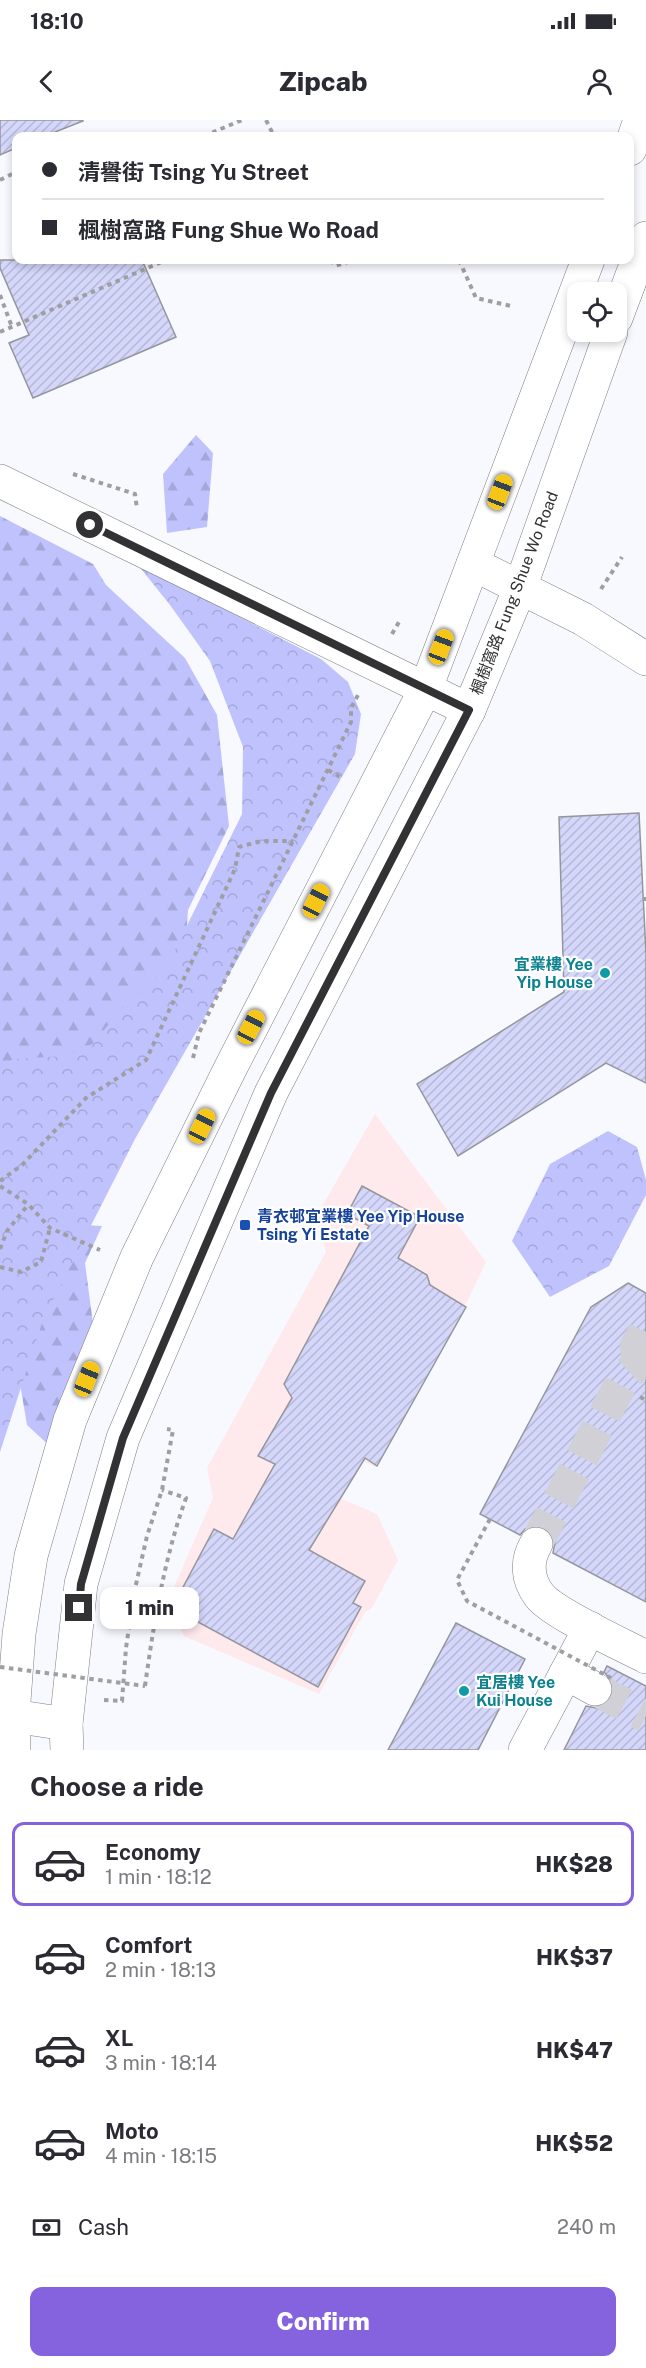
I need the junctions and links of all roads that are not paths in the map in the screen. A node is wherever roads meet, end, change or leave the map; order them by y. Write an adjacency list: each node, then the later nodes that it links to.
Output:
1 (640, 120): 2 (main road)
2 (634, 137)
3 (646, 238): 5 (main road)
4 (586, 264): 8 (main road)
5 (627, 289)
6 (607, 342): 9 (main road, 楓樹窩路 Fung Shue Wo Road)
7 (0, 481): 11 (main road)
8 (473, 564): 9 (main road); 11 (main road)
9 (520, 588): 10 (main road); 12 (main road, 楓樹窩路 Fung Shue Wo Road)
10 (646, 659)
11 (426, 688): 12 (main road); 18 (main road)
12 (469, 710): 19 (main road, 楓樹窩路 Fung Shue Wo Road)
13 (536, 1544): 14 (main road)
14 (590, 1628): 15 (main road); 16 (main road)
15 (646, 1657)
16 (566, 1673): 17 (main road); 21 (main road)
17 (603, 1683)
18 (6, 1715): 19 (main road); 20 (main road)
19 (67, 1737)
20 (14, 1750)
21 (525, 1750)

